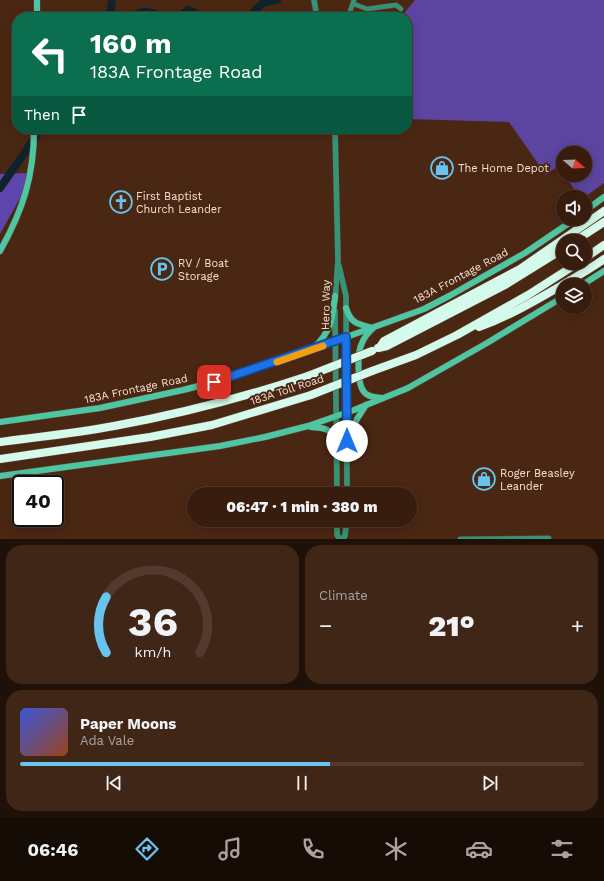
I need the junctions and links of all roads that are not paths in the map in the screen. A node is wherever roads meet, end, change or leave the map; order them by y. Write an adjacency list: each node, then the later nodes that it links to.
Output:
1 (37, 0): 5 (main road)
2 (314, 0): 6 (street)
3 (354, 2): 4 (street); 7 (street)
4 (400, 9)
5 (37, 12)
6 (316, 12)
7 (350, 12)
8 (34, 134): 17 (main road)
9 (335, 134): 21 (street, Hero Way)
10 (604, 197): 11 (main road)
11 (592, 206)
12 (604, 211): 33 (highway)
13 (604, 222): 15 (highway)
14 (564, 226): 28 (main road, 183A Frontage Road)
15 (586, 234)
16 (604, 245): 19 (highway)
17 (0, 251)
18 (556, 253): 33 (highway, 183A Toll Road)
19 (592, 253)
20 (604, 259): 29 (highway)
21 (338, 260): 25 (street, Hero Way); 27 (street, Hero Way)
22 (567, 270): 29 (highway, 183A Toll Road)
23 (604, 271): 24 (main road)
24 (592, 279)
25 (335, 296): 31 (street, Hero Way); 32 (main road)
26 (556, 301): 34 (main road)
27 (346, 308): 28 (main road); 30 (street, Hero Way)
28 (373, 328): 30 (main road, 183A Frontage Road); 34 (main road)
29 (458, 334): 43 (highway, 183A Toll Road, bridge)
30 (346, 337): 31 (main road, 183A Frontage Road); 36 (street, Hero Way)
31 (335, 341): 32 (main road, 183A Frontage Road); 37 (street, Hero Way)
32 (312, 349): 38 (main road, 183A Frontage Road)
33 (376, 349): 41 (highway, 183A Toll Road, bridge)
34 (383, 398): 35 (main road)
35 (366, 405): 36 (main road); 40 (main road)
36 (347, 412): 37 (main road); 40 (street, Hero Way)
37 (336, 416): 39 (main road); 42 (street, Hero Way)
38 (0, 422)
39 (308, 426): 42 (main road); 44 (main road)
40 (347, 441): 46 (street, Hero Way)
41 (0, 442)
42 (336, 444): 45 (street, Hero Way)
43 (0, 459)
44 (0, 476)
45 (337, 487)
46 (348, 487)
47 (337, 527): 50 (street)
48 (346, 527): 51 (street)
49 (549, 538): 52 (street)
50 (340, 539)
51 (343, 539)
52 (460, 539)

